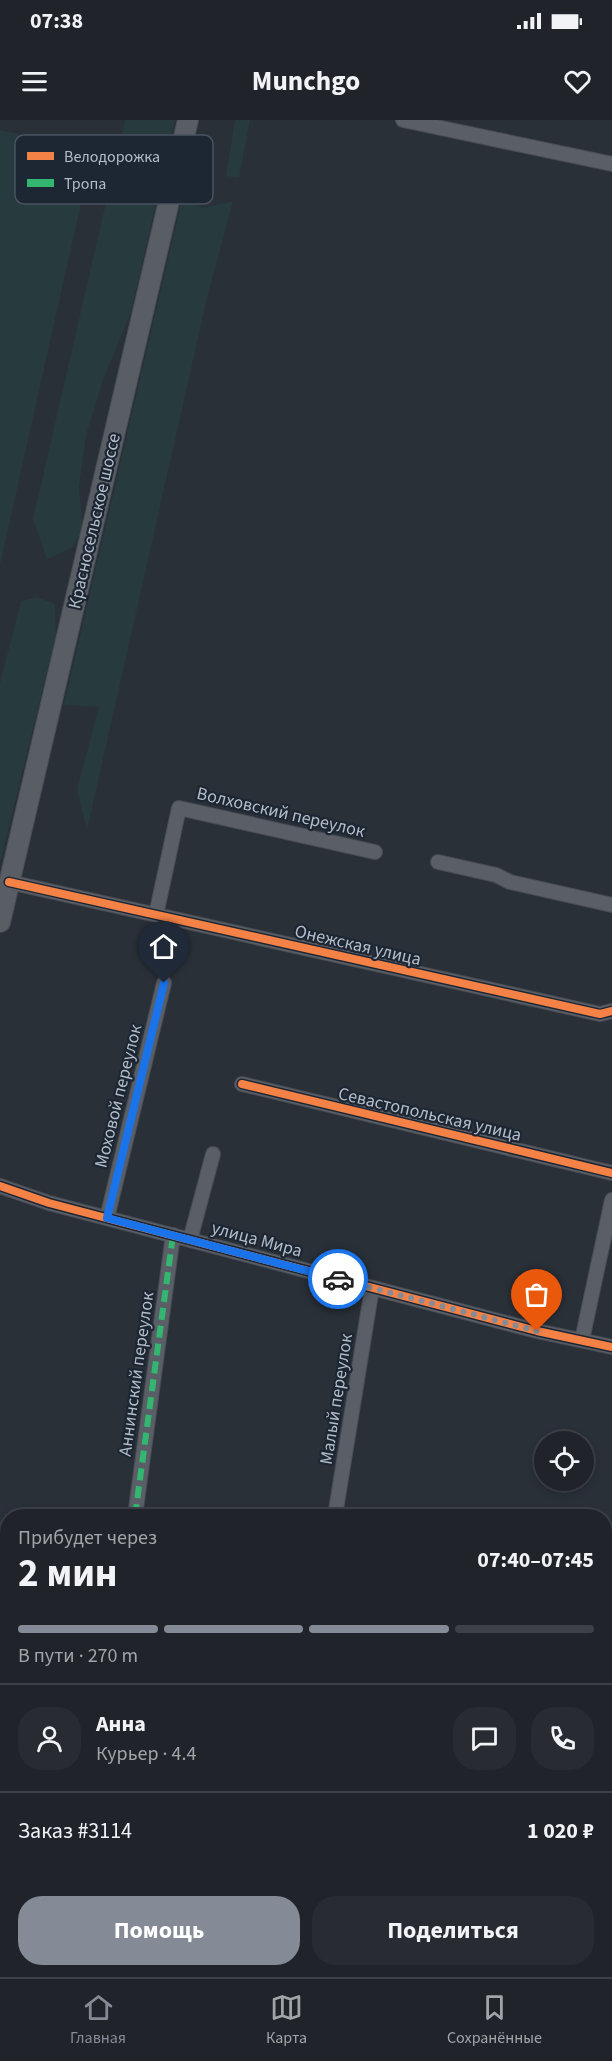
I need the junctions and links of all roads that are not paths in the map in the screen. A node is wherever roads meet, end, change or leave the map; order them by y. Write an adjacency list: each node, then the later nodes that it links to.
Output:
1 (188, 120): 3 (main road, Красносельское шоссе)
2 (403, 120): 4 (street)
3 (184, 135)
4 (612, 164)
5 (168, 204): 8 (main road, Красносельское шоссе)
6 (375, 852): 10 (street, Волховский переулок)
7 (438, 862): 9 (street)
8 (9, 882): 10 (street, Онежская улица); 11 (main road, Красносельское шоссе)
9 (612, 905)
10 (156, 915): 13 (street, Онежская улица)
11 (0, 922)
12 (164, 983): 19 (street, Моховой переулок)
13 (612, 1011)
14 (242, 1084): 16 (street, Севастопольская улица)
15 (213, 1154): 21 (street)
16 (612, 1173)
17 (0, 1186): 19 (street, улица Мира)
18 (612, 1200): 23 (street)
19 (107, 1218): 20 (street, улица Мира)
20 (173, 1235): 21 (street, улица Мира); 25 (street, Аннинский переулок)
21 (190, 1240): 22 (street, улица Мира)
22 (372, 1288): 23 (street, улица Мира); 26 (street, Малый переулок)
23 (582, 1340): 24 (street, улица Мира)
24 (612, 1347)
25 (136, 1509)
26 (336, 1509)

